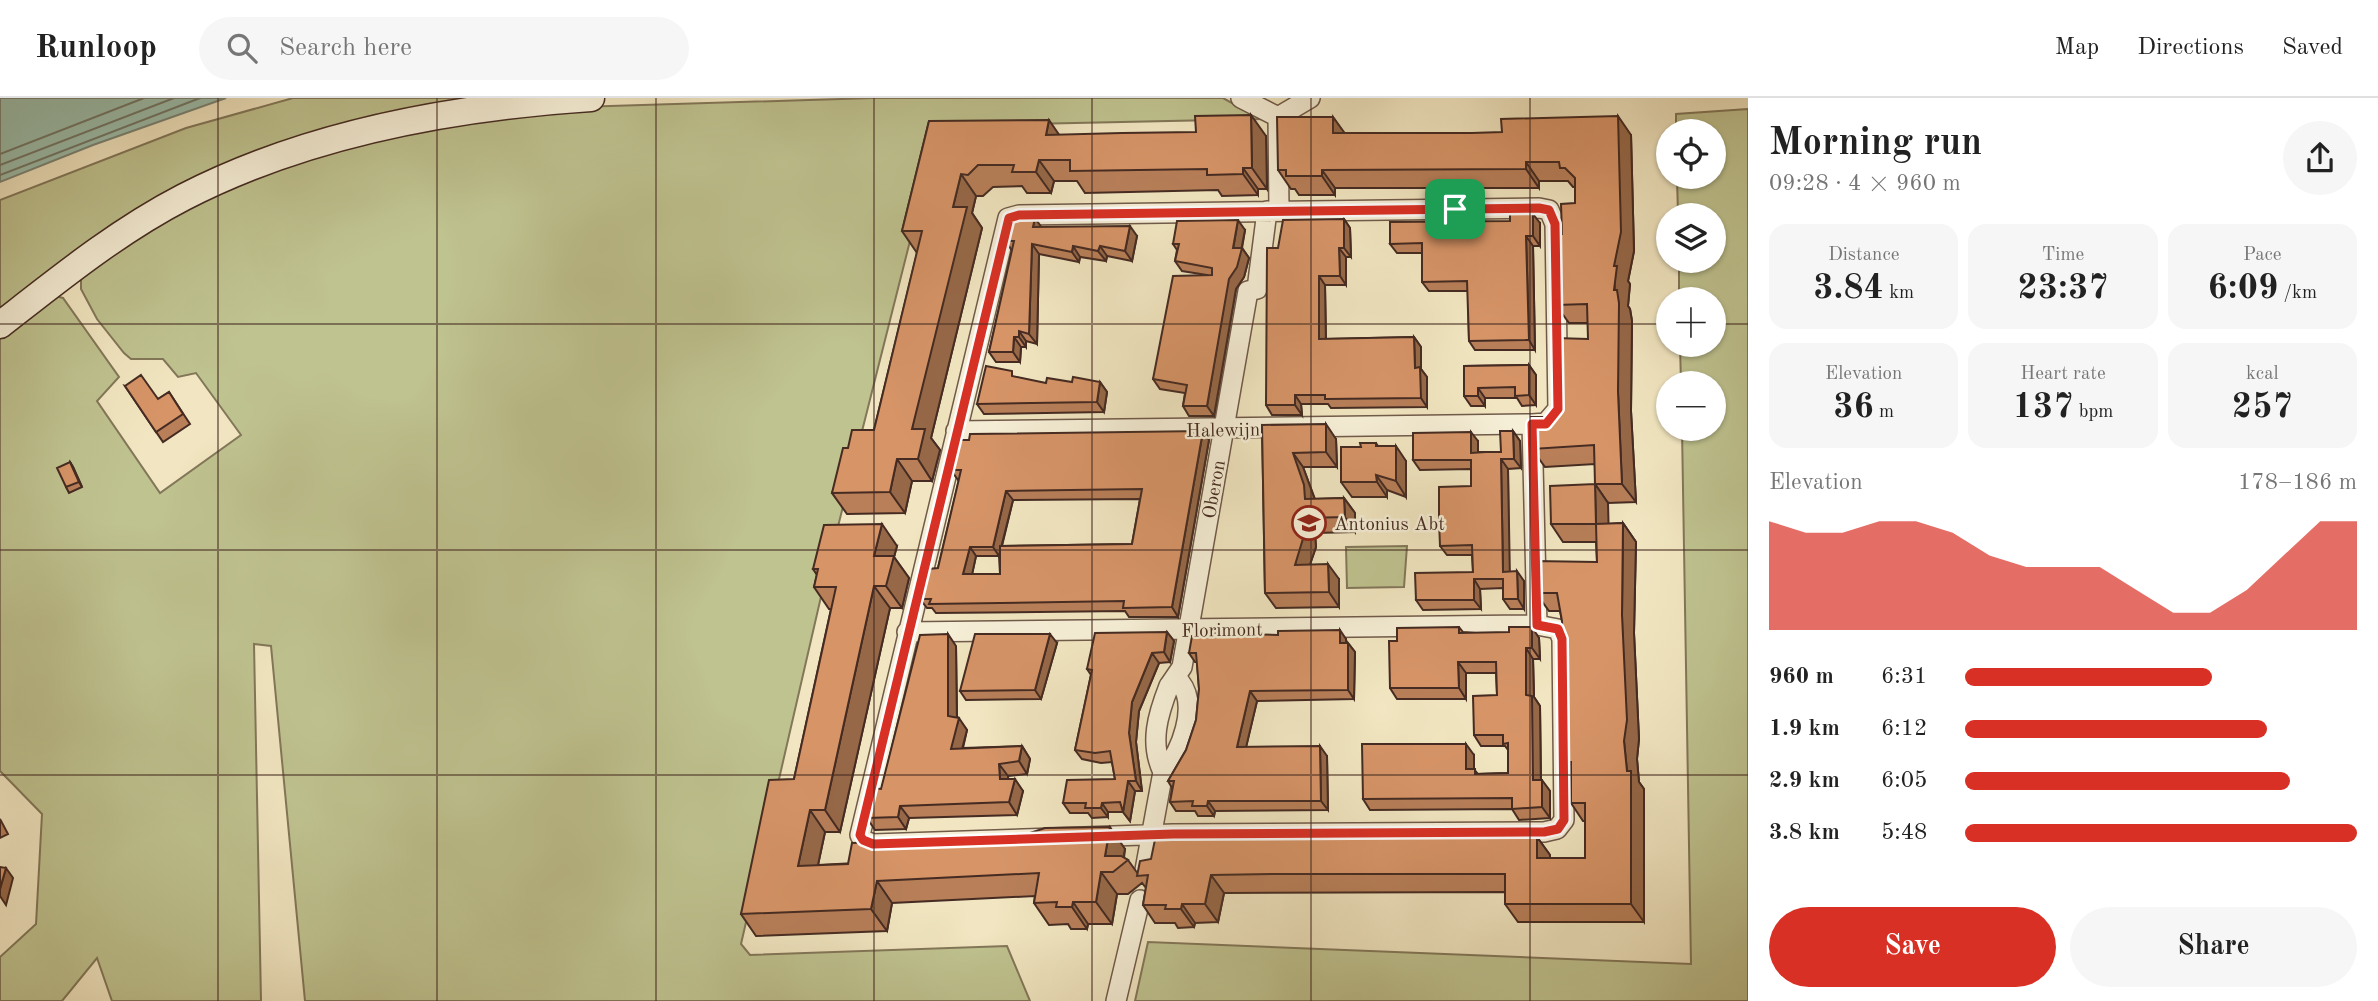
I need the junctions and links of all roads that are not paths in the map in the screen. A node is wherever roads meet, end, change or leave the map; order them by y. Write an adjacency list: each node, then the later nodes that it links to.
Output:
1 (591, 98): 6 (street)
2 (1241, 98): 4 (street)
3 (1310, 98): 4 (street)
4 (1278, 117): 5 (street, Oberon)
5 (1273, 211): 7 (street); 8 (street, Oberon); 9 (street)
6 (0, 324)
7 (1532, 424): 8 (street, Halewijn); 10 (street)
8 (1220, 429): 9 (street, Halewijn); 11 (street, Oberon)
9 (956, 431): 12 (street)
10 (1537, 625): 11 (street, Florimont); 15 (street)
11 (1183, 629): 12 (street, Florimont); 13 (street, Oberon)
12 (907, 632): 15 (street)
13 (1169, 686): 14 (street, Oberon); 14 (street, Oberon)
14 (1163, 772): 15 (street, Oberon)
15 (1153, 836): 16 (street, Oberon)
16 (1145, 870)
17 (1140, 900): 18 (street)
18 (1118, 998)

